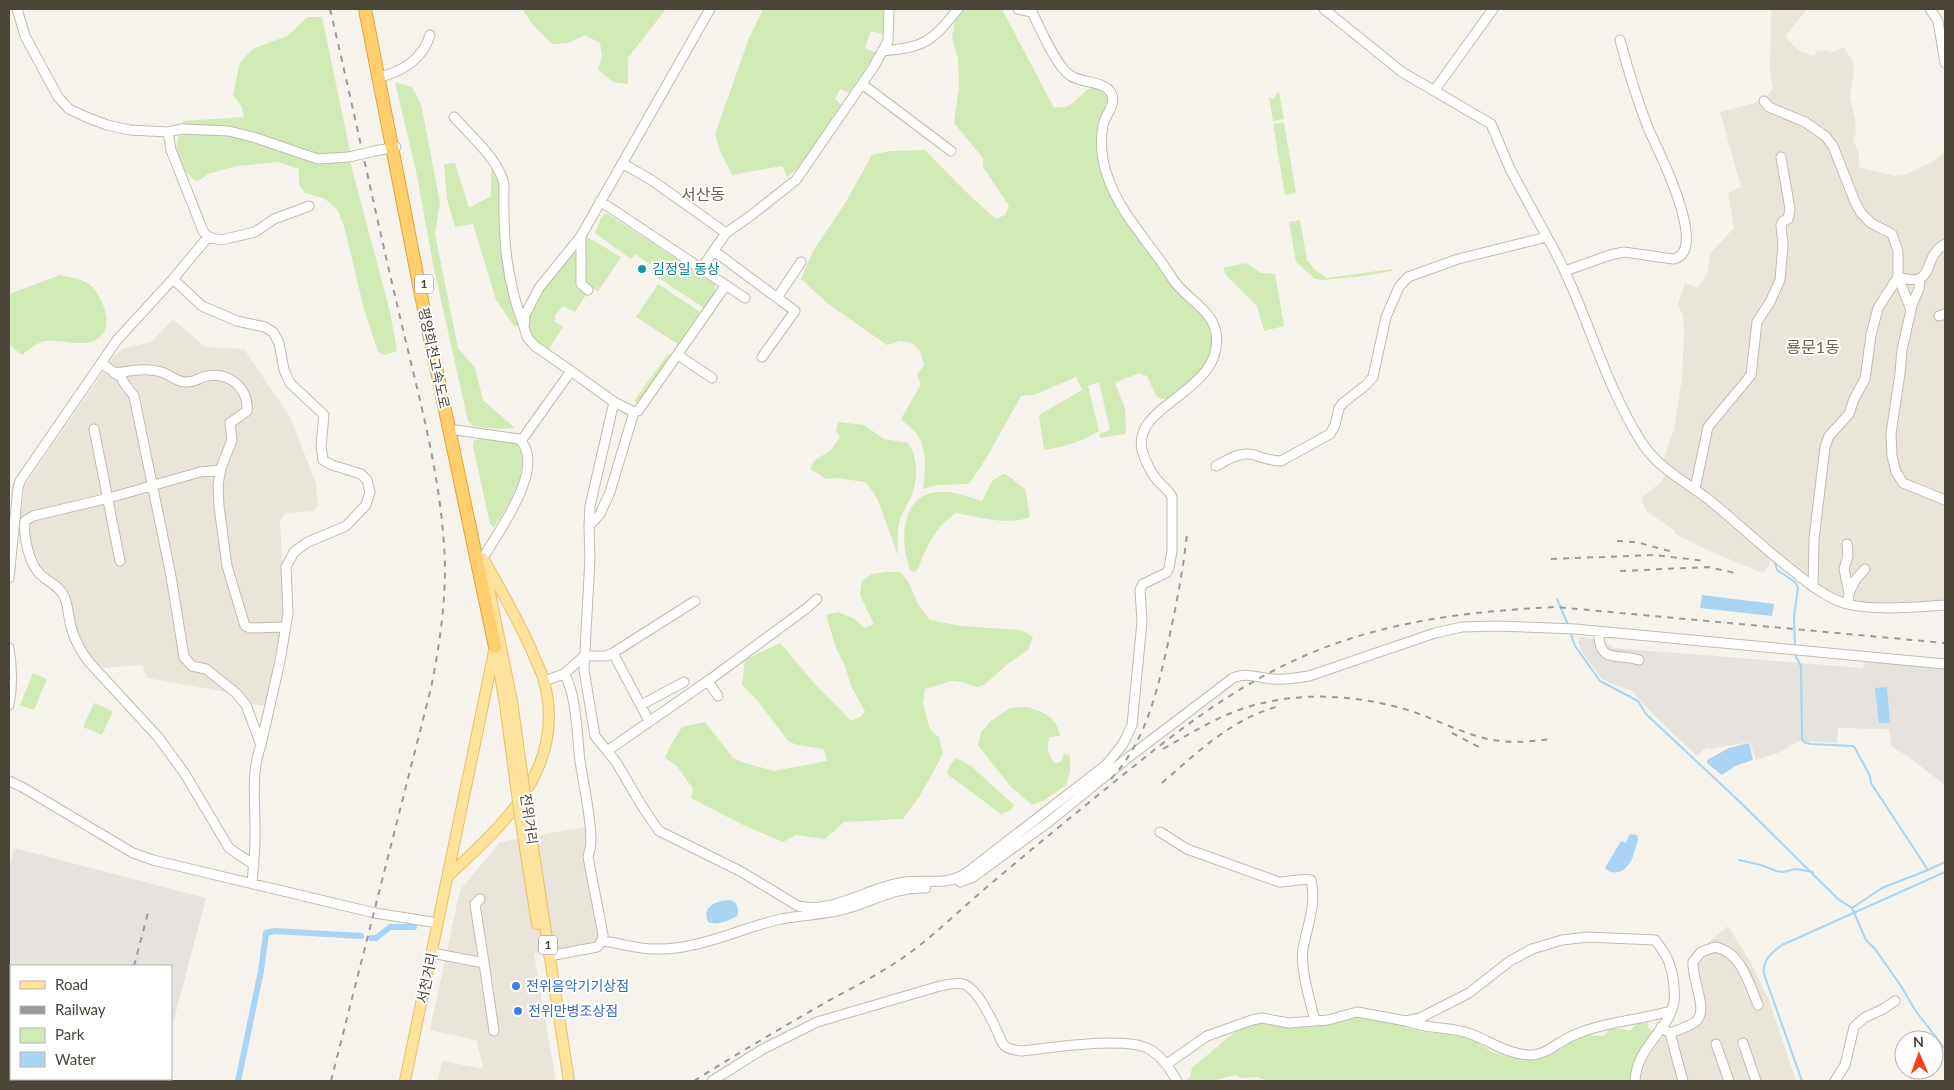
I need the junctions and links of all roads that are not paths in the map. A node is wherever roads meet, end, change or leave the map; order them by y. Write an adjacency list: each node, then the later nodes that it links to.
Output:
1 (17, 9): 19 (street)
2 (366, 9): 14 (highway, 평양희천고속도로 / 1)
3 (710, 9): 23 (street)
4 (889, 9): 12 (street)
5 (958, 9): 12 (street)
6 (1018, 9): 99 (street)
7 (1324, 9): 16 (street)
8 (1493, 9): 16 (street)
9 (1930, 9): 13 (street)
10 (430, 35): 14 (street)
11 (1620, 40): 34 (street)
12 (882, 51): 15 (street)
13 (1945, 63)
14 (380, 77): 20 (highway, 평양희천고속도로 / 1)
15 (862, 84): 21 (street); 26 (street)
16 (1434, 91): 29 (street)
17 (1764, 101): 35 (street)
18 (454, 117): 43 (street)
19 (168, 132): 20 (street, bridge); 28 (street)
20 (394, 148): 53 (highway, 평양희천고속도로 / 1); 76 (highway, 평양희천고속도로 / 1)
21 (951, 150)
22 (1781, 157): 58 (street)
23 (622, 162): 24 (street); 26 (street)
24 (600, 201): 27 (street); 33 (street)
25 (309, 206): 28 (street)
26 (726, 233): 31 (street)
27 (581, 236): 39 (street); 43 (street)
28 (208, 237): 36 (street)
29 (1547, 237): 34 (street); 55 (street)
30 (1945, 244): 37 (street)
31 (714, 251): 33 (street); 41 (street)
32 (801, 262): 41 (street)
33 (701, 269): 38 (street)
34 (1564, 271): 58 (street)
35 (1898, 277): 37 (street); 42 (street); 67 (street)
36 (173, 279): 46 (street); 73 (street)
37 (1920, 280): 42 (street)
38 (726, 285): 40 (street); 44 (street)
39 (588, 290)
40 (744, 298)
41 (777, 298): 45 (street)
42 (1911, 310): 60 (street)
43 (524, 326): 47 (street)
44 (678, 355): 49 (street); 51 (street)
45 (762, 357)
46 (101, 363): 48 (street); 66 (street)
47 (571, 371): 50 (street); 54 (street)
48 (114, 373): 56 (street); 57 (street)
49 (712, 378)
50 (614, 402): 51 (street); 61 (street)
51 (634, 412): 61 (street)
52 (94, 429): 59 (street)
53 (456, 430): 54 (street); 63 (highway, 평양희천고속도로 / 1)
54 (521, 441): 63 (street)
55 (1216, 466)
56 (221, 470): 57 (street); 73 (street)
57 (151, 485): 59 (street); 89 (street)
58 (1695, 489): 67 (street)
59 (109, 498): 64 (street); 95 (street)
60 (1945, 500)
61 (589, 526): 78 (street)
62 (1846, 544): 68 (street)
63 (483, 558): 82 (main road); 91 (main road, 전위거리 / 1)
64 (120, 561)
65 (1865, 569): 68 (street)
66 (9, 578)
67 (1814, 587): 71 (street)
68 (1848, 593): 71 (street)
69 (817, 599): 83 (street)
70 (694, 601): 77 (street)
71 (1848, 604): 72 (street)
72 (1945, 605)
73 (285, 627): 89 (street)
74 (1599, 632): 79 (street); 80 (street); 100 (street)
75 (9, 648): 86 (street)
76 (495, 648): 91 (main road, 전위거리 / 1); 96 (main road, 서천거리)
77 (612, 653): 78 (street); 87 (street)
78 (584, 656): 81 (street); 90 (street)
79 (1639, 660)
80 (1945, 664)
81 (564, 674): 82 (street); 102 (street)
82 (544, 681): 96 (main road)
83 (708, 681): 85 (street); 88 (street)
84 (684, 682): 87 (street)
85 (718, 696)
86 (9, 705)
87 (641, 705): 88 (street)
88 (649, 721): 90 (street)
89 (261, 745): 95 (street)
90 (607, 751): 99 (street)
91 (518, 776): 93 (main road, 전위거리 / 1, bridge)
92 (9, 781): 97 (street)
93 (523, 813): 104 (main road, 전위거리 / 1); 118 (main road, 전위거리 / 1)
94 (1160, 832): 109 (street)
95 (254, 865): 97 (street)
96 (449, 875): 101 (main road, 서천거리)
97 (252, 884): 101 (street)
98 (480, 899): 105 (street)
99 (798, 906): 100 (street)
100 (799, 917): 102 (street)
101 (438, 923): 103 (main road, 서천거리)
102 (602, 942): 104 (street)
103 (432, 953): 105 (street); 117 (main road, 서천거리)
104 (549, 956): 119 (main road, 전위거리 / 1)
105 (484, 964): 112 (street)
106 (1895, 1002): 126 (street)
107 (1758, 1005): 113 (street)
108 (1671, 1011): 110 (street); 110 (street); 111 (street)
109 (1315, 1020): 110 (street); 116 (street)
110 (1406, 1020)
111 (1661, 1027): 113 (street); 122 (street)
112 (494, 1031)
113 (1670, 1033): 123 (street)
114 (1743, 1043): 125 (street)
115 (1716, 1044): 124 (street)
116 (1167, 1064): 120 (street); 121 (street)
117 (405, 1081)
118 (564, 1081)
119 (569, 1081)
120 (712, 1081)
121 (1177, 1081)
122 (1636, 1081)
123 (1683, 1081)
124 (1729, 1081)
125 (1756, 1081)
126 (1836, 1081)

